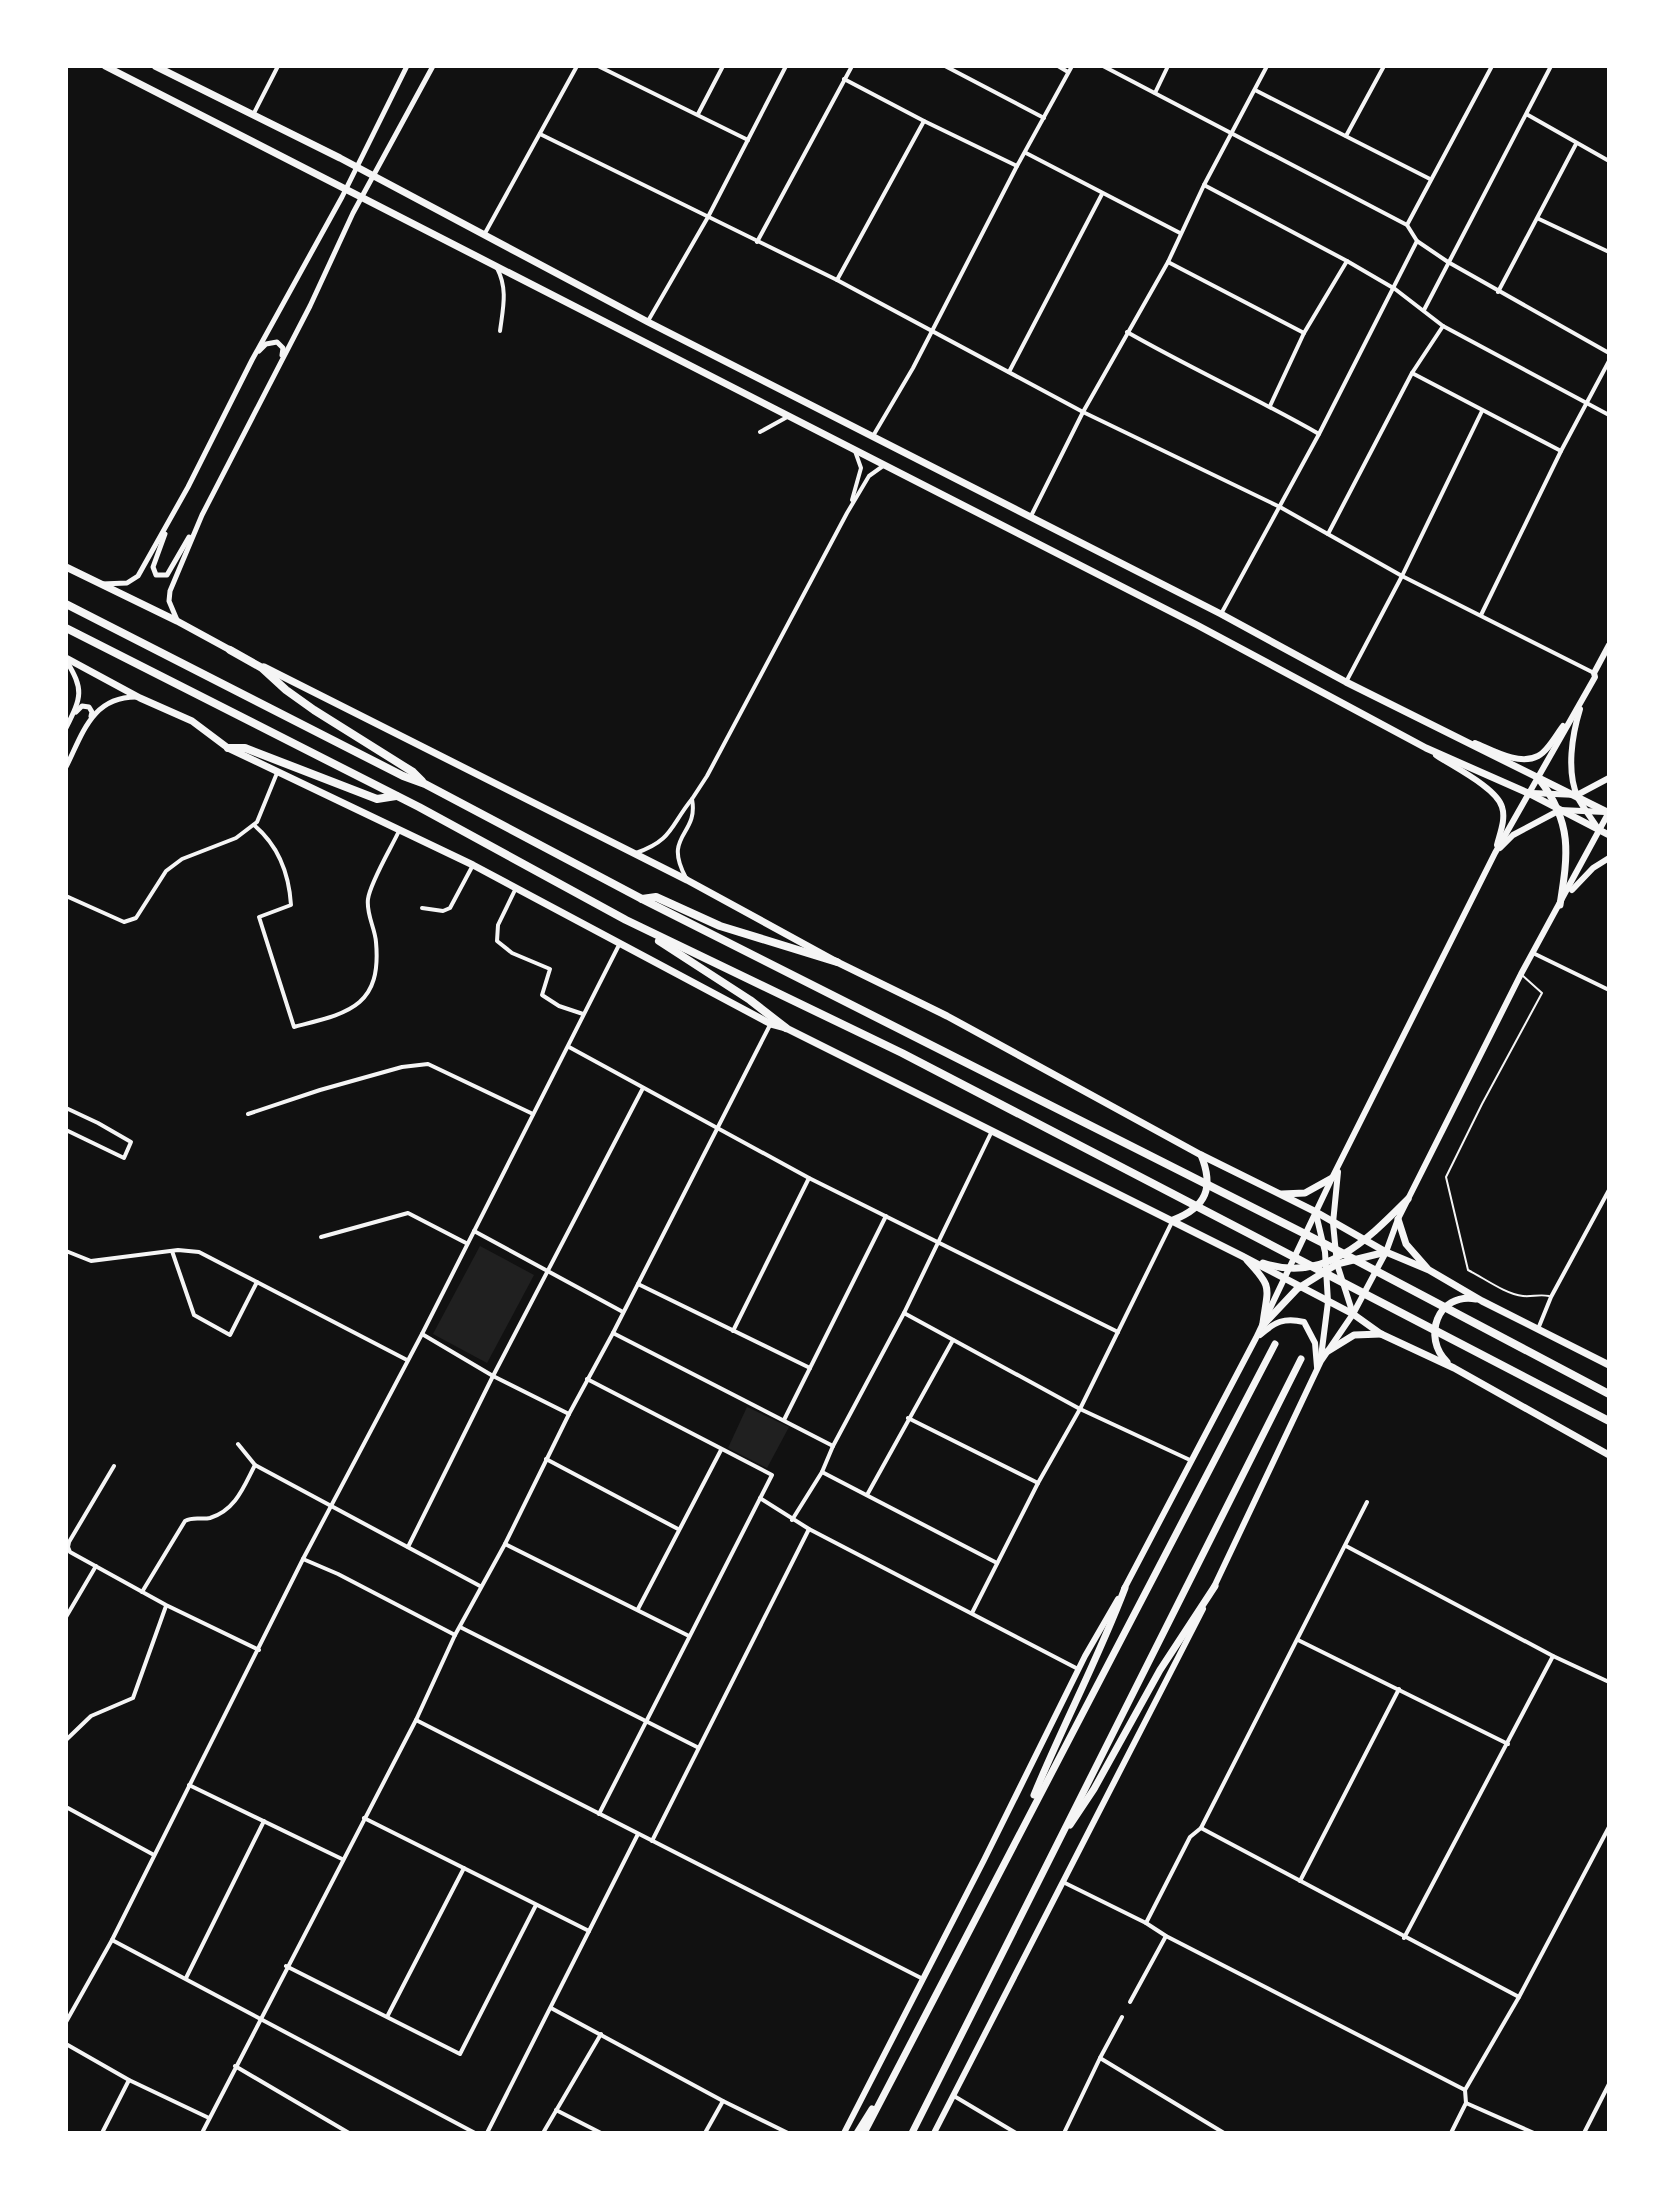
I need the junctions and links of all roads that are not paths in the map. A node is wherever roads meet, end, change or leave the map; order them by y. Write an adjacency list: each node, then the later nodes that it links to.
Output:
1 (105, 66): 41 (main road)
2 (155, 66): 25 (main road)
3 (278, 66): 25 (street)
4 (407, 66): 37 (street)
5 (433, 66): 38 (street)
6 (577, 66): 30 (street)
7 (598, 66): 24 (street)
8 (723, 66): 24 (street)
9 (786, 66): 32 (street)
10 (852, 66): 21 (street)
11 (945, 66): 27 (street)
12 (1058, 66): 20 (street)
13 (1072, 66): 20 (street)
14 (1103, 66): 23 (street)
15 (1168, 66): 23 (street)
16 (1267, 66): 22 (street)
17 (1384, 66): 31 (street)
18 (1492, 66): 39 (street)
19 (1551, 66): 26 (street)
20 (1068, 72): 27 (street)
21 (844, 79): 28 (street); 50 (street)
22 (1255, 90): 29 (street); 31 (street)
23 (1155, 93): 29 (street)
24 (698, 114): 32 (street)
25 (253, 115): 37 (main road)
26 (1528, 115): 33 (street); 54 (street)
27 (1044, 118): 34 (street)
28 (924, 121): 36 (street); 56 (street)
29 (1230, 133): 40 (street); 46 (street)
30 (540, 134): 44 (street); 48 (street)
31 (1346, 136): 39 (street)
32 (748, 140): 44 (street)
33 (1576, 144): 35 (street); 45 (street)
34 (1026, 152): 36 (street); 42 (street)
35 (1609, 161)
36 (1017, 166): 63 (street)
37 (358, 167): 38 (main road); 41 (street)
38 (374, 177): 43 (street); 48 (main road)
39 (1430, 179): 46 (street)
40 (1204, 185): 47 (street); 52 (street)
41 (346, 189): 43 (main road); 67 (street)
42 (1102, 194): 47 (street); 70 (street)
43 (362, 197): 55 (main road); 69 (street)
44 (708, 217): 50 (street); 60 (street)
45 (1539, 218): 51 (street); 58 (street)
46 (1407, 225): 49 (street)
47 (1180, 233): 53 (street)
48 (484, 235): 60 (main road)
49 (1417, 241): 54 (street); 57 (street)
50 (757, 242): 56 (street)
51 (1609, 252)
52 (1347, 261): 57 (street); 65 (street)
53 (1168, 262): 64 (street); 65 (street)
54 (1448, 262): 58 (street); 59 (street)
55 (496, 266): 62 (street); 77 (main road)
56 (837, 280): 63 (street)
57 (1395, 289): 59 (street); 79 (street)
58 (1498, 292): 66 (street)
59 (1424, 310): 61 (street)
60 (648, 322): 80 (main road)
61 (1443, 326): 71 (street); 72 (street)
62 (500, 331)
63 (931, 332): 70 (street); 80 (street)
64 (1127, 332): 73 (street); 75 (street)
65 (1304, 333): 73 (street)
66 (1609, 353)
67 (252, 360): 69 (street); 85 (street)
68 (1609, 361): 72 (street)
69 (279, 368): 87 (street)
70 (1009, 372): 75 (street)
71 (1412, 373): 74 (street); 89 (street)
72 (1587, 404): 76 (street); 82 (street)
73 (1270, 406): 79 (street)
74 (1482, 411): 82 (street); 91 (street)
75 (1083, 412): 84 (street); 88 (street)
76 (1609, 415)
77 (789, 416): 78 (street); 81 (main road)
78 (760, 432)
79 (1319, 434): 84 (street)
80 (873, 436): 88 (main road)
81 (853, 449): 83 (main road); 86 (street)
82 (1561, 451): 95 (street)
83 (885, 466): 86 (street); 109 (main road)
84 (1280, 507): 89 (street); 94 (street)
85 (175, 511): 87 (street); 92 (street)
86 (847, 513): 119 (street)
87 (202, 515): 96 (street)
88 (1030, 518): 94 (main road)
89 (1328, 534): 91 (street)
90 (66, 567): 92 (main road)
91 (1402, 576): 95 (street); 102 (street)
92 (98, 584): 96 (main road)
93 (66, 604): 114 (highway)
94 (1221, 614): 102 (main road)
95 (1481, 615): 101 (street)
96 (177, 621): 99 (main road)
97 (66, 628): 118 (highway)
98 (1609, 645): 101 (main road)
99 (230, 650): 114 (highway); 127 (main road)
100 (66, 659): 104 (main road); 106 (street)
101 (1594, 673): 103 (main road)
102 (1346, 682): 107 (main road)
103 (1584, 697): 107 (main road); 112 (main road); 117 (main road)
104 (140, 698): 105 (street); 108 (main road)
105 (89, 721): 106 (street); 110 (street)
106 (68, 724)
107 (1442, 730): 112 (main road)
108 (228, 748): 111 (main road); 118 (highway)
109 (1426, 748): 115 (main road); 128 (main road)
110 (66, 767)
111 (277, 773): 123 (street); 124 (main road)
112 (1537, 777): 115 (main road); 116 (main road); 117 (main road)
113 (1609, 778): 117 (main road)
114 (425, 784): 134 (highway)
115 (1528, 793): 116 (main road); 120 (main road); 128 (main road)
116 (1550, 793): 117 (main road); 120 (main road)
117 (1577, 795): 121 (main road); 122 (main road)
118 (396, 796): 137 (highway)
119 (692, 799): 127 (street); 131 (street)
120 (1560, 810): 121 (main road); 125 (main road); 128 (main road); 135 (main road)
121 (1587, 811): 122 (main road); 125 (main road)
122 (1609, 812): 125 (main road)
123 (254, 825): 124 (street); 133 (street)
124 (400, 829): 130 (main road)
125 (1599, 830): 126 (main road); 135 (main road)
126 (1609, 835)
127 (635, 853): 131 (main road)
128 (1495, 853): 155 (main road)
129 (1609, 858): 135 (main road)
130 (473, 865): 132 (main road); 136 (street)
131 (687, 880): 140 (main road)
132 (516, 888): 138 (main road); 143 (street)
133 (66, 896)
134 (642, 899): 140 (highway); 213 (highway)
135 (1560, 905): 139 (main road)
136 (422, 908)
137 (636, 925): 145 (highway); 218 (highway)
138 (620, 943): 143 (street); 144 (main road)
139 (1533, 953): 141 (main road); 142 (street)
140 (837, 962): 154 (main road)
141 (1521, 974): 160 (main road); 187 (lane)
142 (1609, 990)
143 (583, 1014): 146 (street)
144 (771, 1024): 145 (main road); 151 (street)
145 (786, 1028): 153 (main road)
146 (569, 1047): 147 (street); 150 (street)
147 (643, 1088): 151 (street); 181 (street)
148 (66, 1108): 152 (street)
149 (248, 1114): 150 (street)
150 (533, 1114): 168 (street)
151 (716, 1127): 156 (street); 185 (street)
152 (66, 1130)
153 (992, 1131): 166 (main road); 171 (street)
154 (1201, 1155): 159 (main road); 166 (main road)
155 (1339, 1167): 157 (main road); 167 (main road)
156 (809, 1178): 164 (street); 195 (street)
157 (1332, 1178): 159 (main road); 163 (main road)
158 (1609, 1190): 161 (street)
159 (1281, 1194): 163 (main road)
160 (1408, 1199): 165 (main road); 170 (main road)
161 (1602, 1204): 162 (street); 187 (street)
162 (1609, 1208)
163 (1316, 1212): 167 (main road); 178 (main road); 179 (main road)
164 (886, 1216): 171 (street); 208 (street)
165 (1398, 1219): 175 (main road); 180 (main road)
166 (1173, 1220): 176 (main road); 196 (street)
167 (1333, 1223): 170 (main road); 177 (main road)
168 (474, 1231): 172 (street); 181 (street)
169 (321, 1237): 172 (street)
170 (1365, 1241): 175 (main road); 177 (main road)
171 (939, 1242): 191 (street); 196 (street)
172 (466, 1243): 198 (street)
173 (66, 1251): 174 (street)
174 (172, 1251): 184 (street); 184 (street)
175 (1386, 1252): 177 (main road); 180 (main road); 192 (main road)
176 (1242, 1256): 179 (main road); 183 (main road); 193 (main road)
177 (1337, 1261): 178 (main road); 182 (main road); 192 (main road)
178 (1325, 1262): 179 (main road); 182 (main road)
179 (1289, 1270): 183 (main road)
180 (1429, 1270): 188 (main road)
181 (548, 1271): 190 (street); 211 (street)
182 (1326, 1271): 186 (main road); 189 (main road)
183 (1285, 1279): 186 (main road); 193 (main road)
184 (257, 1281): 205 (street)
185 (638, 1284): 190 (street); 195 (street)
186 (1300, 1287): 189 (main road); 193 (main road)
187 (1551, 1297): 194 (street)
188 (1482, 1301): 194 (main road); 209 (main road)
189 (1328, 1302): 192 (main road); 206 (main road)
190 (624, 1312): 197 (street)
191 (904, 1313): 201 (street); 220 (street)
192 (1353, 1314): 199 (main road); 203 (main road)
193 (1263, 1325): 200 (main road)
194 (1538, 1329): 207 (main road)
195 (733, 1331): 208 (street)
196 (1118, 1332): 214 (street)
197 (613, 1333): 212 (street); 217 (street)
198 (422, 1334): 205 (street); 211 (street)
199 (1381, 1334): 203 (main road); 209 (main road)
200 (1256, 1338): 210 (main road); 224 (main road)
201 (953, 1340): 214 (street); 216 (street)
202 (1275, 1344): 272 (main road)
203 (1328, 1351): 206 (main road)
204 (1301, 1359): 274 (main road)
205 (407, 1360): 232 (street)
206 (1321, 1361): 210 (main road)
207 (1609, 1365)
208 (810, 1368): 217 (street)
209 (1454, 1368): 222 (main road)
210 (1317, 1371): 243 (main road)
211 (493, 1376): 215 (street); 238 (street)
212 (587, 1379): 215 (street); 221 (street)
213 (1609, 1394)
214 (1080, 1409): 224 (street); 228 (street)
215 (569, 1414): 223 (street)
216 (908, 1418): 228 (street); 229 (street)
217 (784, 1420): 220 (street)
218 (1609, 1421)
219 (238, 1444): 225 (street)
220 (833, 1446): 227 (street)
221 (721, 1450): 230 (street); 234 (street)
222 (1609, 1455)
223 (546, 1459): 234 (street); 236 (street)
224 (1193, 1462): 244 (main road)
225 (255, 1465): 232 (street); 245 (street)
226 (114, 1466): 241 (street)
227 (822, 1472): 229 (street); 233 (street)
228 (1038, 1483): 240 (street)
229 (866, 1496): 240 (street)
230 (760, 1498): 233 (street); 252 (street)
231 (1367, 1502): 237 (street)
232 (331, 1506): 238 (street); 239 (street)
233 (792, 1520): 235 (street)
234 (679, 1529): 247 (street)
235 (809, 1529): 248 (street); 263 (street)
236 (505, 1544): 242 (street); 247 (street)
237 (1346, 1546): 253 (street); 255 (street)
238 (408, 1547): 242 (street)
239 (303, 1559): 251 (street); 254 (street)
240 (997, 1563): 248 (street)
241 (96, 1566): 245 (street); 249 (street)
242 (480, 1586): 250 (street)
243 (1215, 1586): 274 (main road); 279 (main road)
244 (1125, 1588): 256 (main road); 272 (main road)
245 (142, 1592): 246 (street)
246 (166, 1605): 254 (street); 261 (street)
247 (638, 1609): 252 (street)
248 (972, 1613): 256 (street)
249 (66, 1617)
250 (460, 1627): 251 (street); 260 (street)
251 (455, 1635): 259 (street)
252 (689, 1636): 260 (street)
253 (1298, 1640): 258 (street); 270 (street)
254 (259, 1650): 264 (street)
255 (1553, 1656): 257 (street); 262 (street)
256 (1078, 1669): 288 (main road)
257 (1609, 1682)
258 (1399, 1689): 262 (street); 278 (street)
259 (416, 1720): 266 (street); 267 (street)
260 (644, 1721): 263 (street); 266 (street)
261 (66, 1740)
262 (1508, 1744): 284 (street)
263 (697, 1747): 273 (street)
264 (189, 1785): 268 (street); 275 (street)
265 (66, 1807): 275 (street)
266 (599, 1814): 271 (street)
267 (364, 1818): 276 (street); 277 (street)
268 (264, 1821): 276 (street); 287 (street)
269 (1609, 1827): 289 (street)
270 (1201, 1828): 278 (street); 281 (street)
271 (638, 1834): 273 (street); 282 (street)
272 (1017, 1837): 301 (main road)
273 (652, 1841): 288 (street)
274 (1051, 1854): 321 (main road)
275 (154, 1855): 285 (street)
276 (342, 1859): 286 (street)
277 (464, 1868): 280 (street); 292 (street)
278 (1300, 1881): 284 (street)
279 (1063, 1882): 281 (street); 304 (main road)
280 (536, 1905): 282 (street); 292 (street)
281 (1146, 1923): 283 (street)
282 (589, 1931): 291 (street)
283 (1166, 1936): 290 (street); 303 (street)
284 (1404, 1938): 289 (street)
285 (112, 1940): 287 (street); 295 (street)
286 (286, 1966): 292 (street); 294 (street)
287 (186, 1978): 294 (street)
288 (923, 1979): 318 (main road)
289 (1519, 1997): 303 (street)
290 (1130, 2002)
291 (551, 2008): 296 (street); 313 (street)
292 (388, 2016)
293 (1122, 2017): 298 (street)
294 (260, 2020): 299 (street); 312 (street)
295 (66, 2022)
296 (601, 2034): 305 (street); 307 (street)
297 (66, 2044): 300 (street)
298 (1100, 2058): 324 (street); 325 (street)
299 (235, 2066): 308 (street); 311 (street)
300 (129, 2080): 308 (street); 309 (street)
301 (891, 2080): 319 (main road); 320 (main road)
302 (1609, 2084): 328 (street)
303 (1465, 2090): 306 (street)
304 (954, 2096): 322 (main road); 323 (street)
305 (723, 2101): 316 (street); 317 (street)
306 (1466, 2103): 326 (street); 327 (street)
307 (556, 2110): 314 (street); 315 (street)
308 (209, 2118): 310 (street)
309 (102, 2133)
310 (202, 2133)
311 (349, 2133)
312 (475, 2133)
313 (487, 2133)
314 (543, 2133)
315 (601, 2133)
316 (705, 2133)
317 (788, 2133)
318 (844, 2133)
319 (857, 2133)
320 (864, 2133)
321 (915, 2133)
322 (934, 2133)
323 (1016, 2133)
324 (1064, 2133)
325 (1224, 2133)
326 (1451, 2133)
327 (1534, 2133)
328 (1584, 2133)

